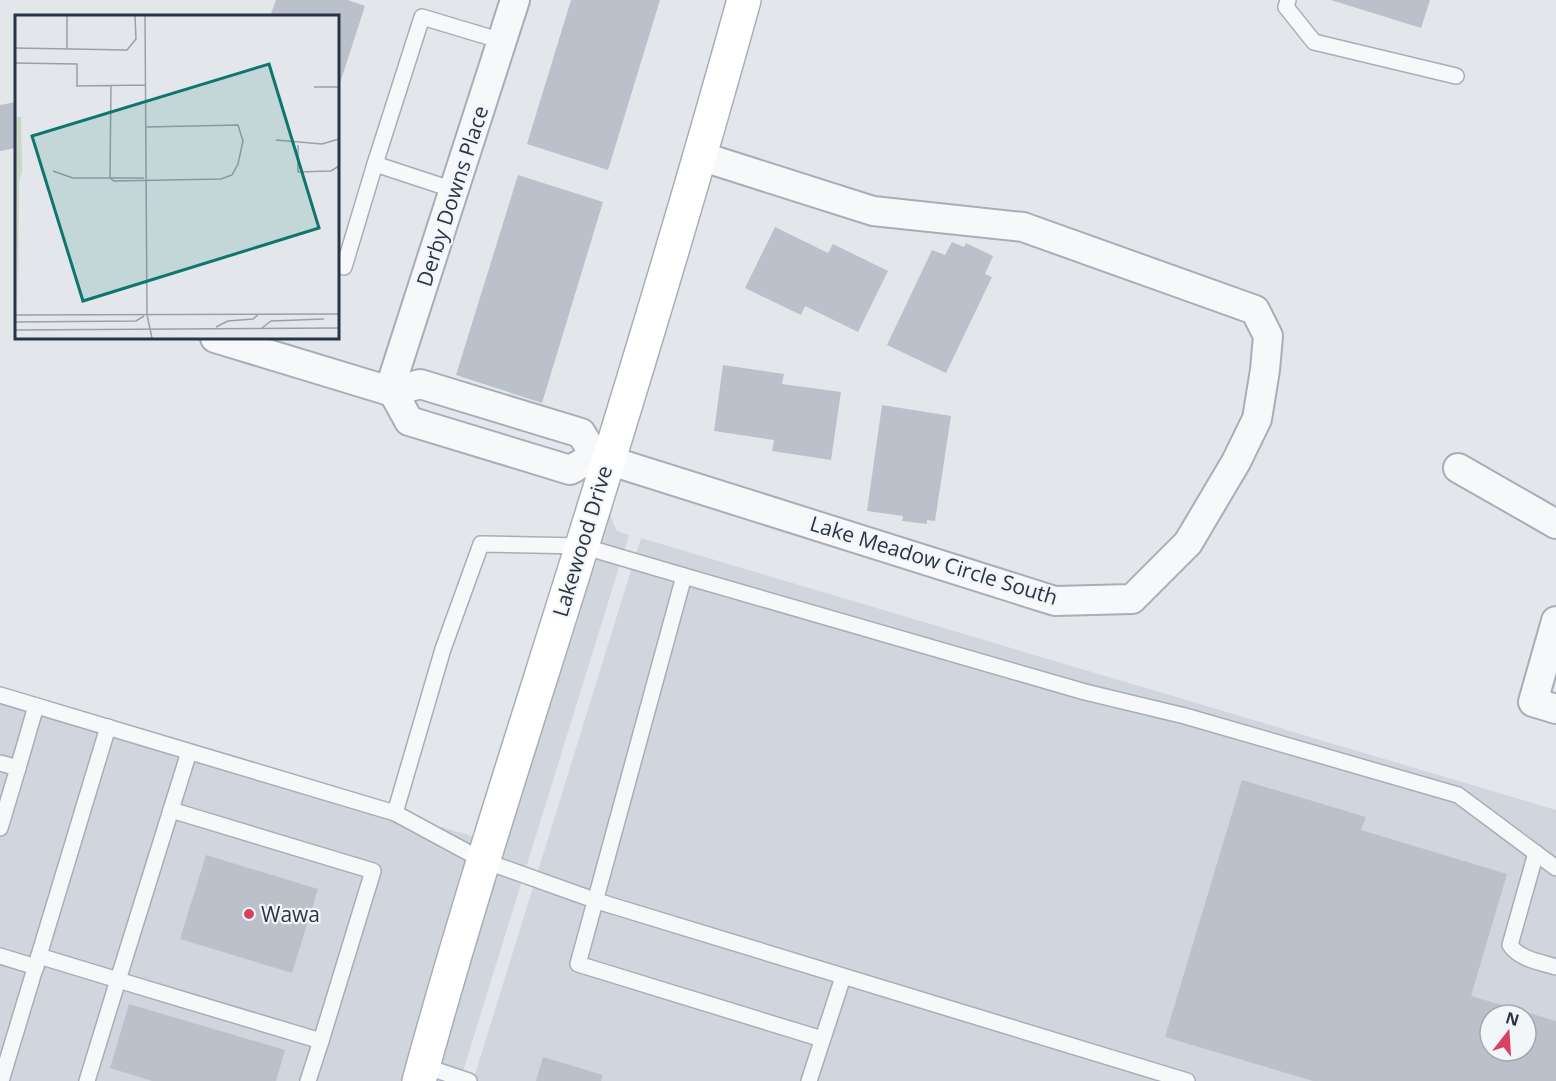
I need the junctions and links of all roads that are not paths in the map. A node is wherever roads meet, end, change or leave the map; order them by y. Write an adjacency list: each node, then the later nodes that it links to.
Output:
1 (515, 0): 4 (street, Derby Downs Place)
2 (744, 0): 6 (street, Lakewood Drive)
3 (1288, 0): 5 (lane)
4 (502, 41): 7 (lane); 8 (street, Derby Downs Place)
5 (1456, 76)
6 (700, 156): 12 (street, Lakewood Drive); 12 (street, Lake Meadow Circle South)
7 (375, 164): 8 (lane); 9 (lane)
8 (454, 190): 11 (street, Derby Downs Place)
9 (344, 267)
10 (218, 339): 11 (street)
11 (391, 392): 12 (street); 12 (street)
12 (601, 458): 15 (street, Lakewood Drive)
13 (1458, 468): 14 (street)
14 (1556, 524)
15 (582, 546): 16 (lane); 26 (lane); 29 (street, Lakewood Drive)
16 (684, 576): 28 (lane); 31 (lane)
17 (1556, 621): 20 (street)
18 (0, 695): 19 (lane)
19 (36, 706): 21 (lane); 24 (lane)
20 (1556, 709)
21 (108, 727): 22 (lane); 33 (lane)
22 (189, 752): 25 (lane); 26 (lane)
23 (0, 763): 24 (lane)
24 (18, 768): 27 (lane)
25 (171, 810): 36 (lane); 38 (lane)
26 (395, 813): 29 (lane)
27 (0, 828)
28 (1536, 853): 30 (lane); 34 (lane)
29 (482, 860): 31 (lane); 39 (street, Lakewood Drive)
30 (1556, 868)
31 (597, 900): 35 (lane); 37 (lane)
32 (0, 956): 33 (lane)
33 (38, 961): 36 (lane); 40 (lane)
34 (1556, 967)
35 (843, 977): 37 (lane); 45 (lane)
36 (118, 980): 38 (lane); 41 (lane)
37 (822, 1039): 44 (lane)
38 (321, 1041): 42 (lane)
39 (421, 1074): 43 (lane)
40 (2, 1081)
41 (87, 1081)
42 (308, 1081)
43 (469, 1081)
44 (809, 1081)
45 (1187, 1081)

